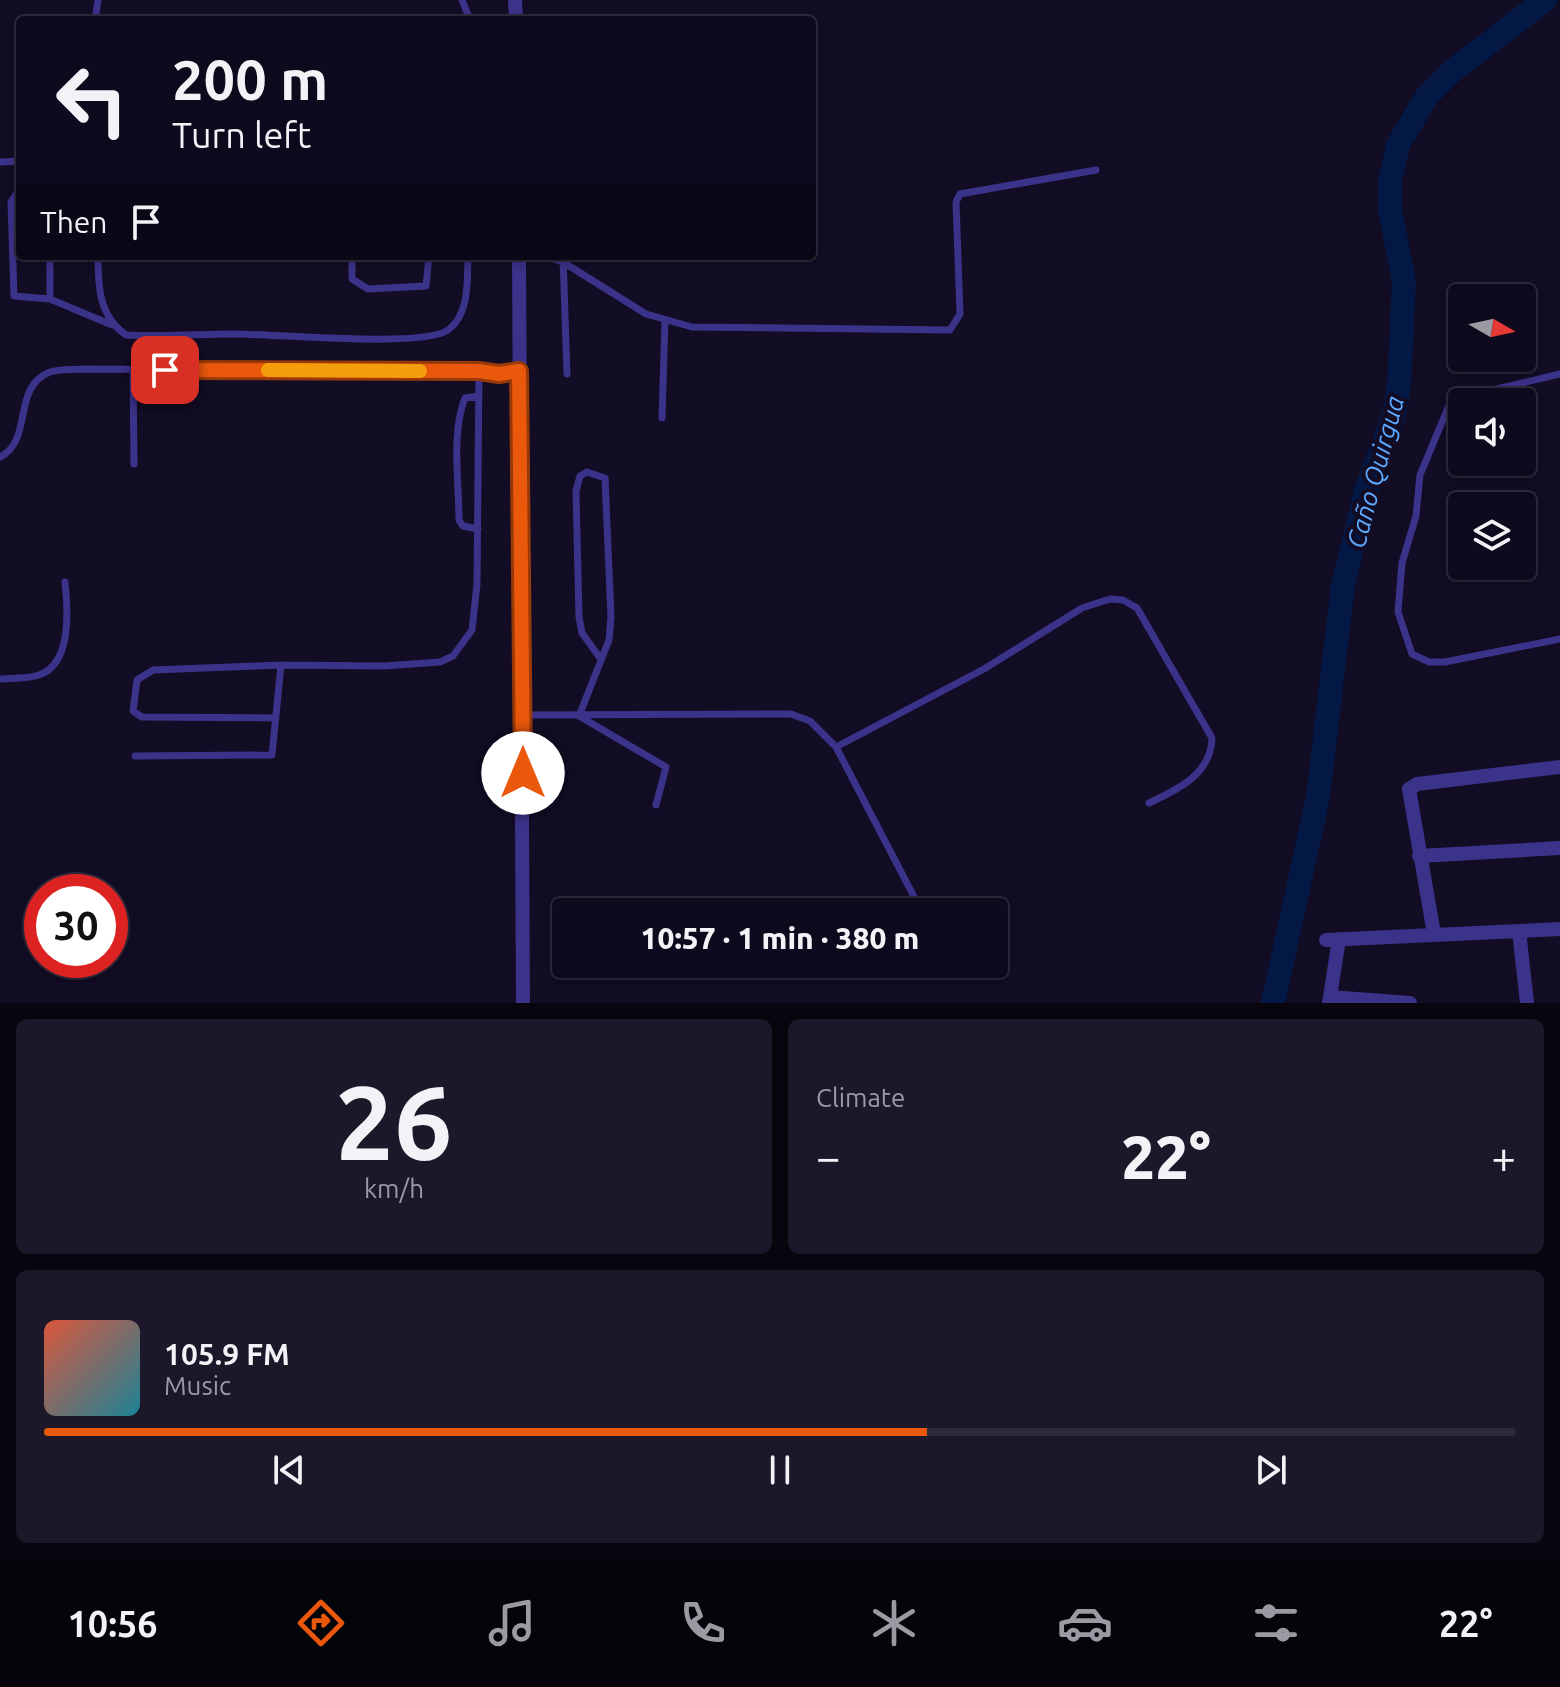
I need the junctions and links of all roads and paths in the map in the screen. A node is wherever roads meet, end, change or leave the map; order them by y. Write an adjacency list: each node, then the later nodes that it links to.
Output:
1 (1096, 170): 12 (lane)
2 (16, 195): 11 (lane)
3 (50, 260): 11 (lane)
4 (98, 260): 13 (lane)
5 (352, 260): 6 (lane)
6 (429, 260)
7 (468, 260): 13 (lane)
8 (519, 260): 16 (street)
9 (563, 260): 17 (lane)
10 (564, 260): 12 (lane)
11 (50, 299): 13 (lane)
12 (665, 320): 20 (lane)
13 (112, 325)
14 (133, 370): 15 (lane); 21 (lane); 22 (lane)
15 (479, 371): 16 (lane); 19 (lane)
16 (519, 371): 29 (street)
17 (567, 374)
18 (1560, 374): 25 (lane)
19 (479, 396): 23 (lane); 23 (lane)
20 (662, 418)
21 (0, 457)
22 (134, 464)
23 (478, 529): 27 (lane)
24 (65, 582): 28 (lane)
25 (1560, 639)
26 (600, 658): 26 (lane); 30 (lane)
27 (281, 665): 31 (lane); 31 (lane)
28 (0, 679)
29 (523, 715): 30 (lane); 44 (street)
30 (579, 716): 32 (lane); 36 (lane)
31 (275, 718): 33 (lane)
32 (836, 747): 35 (lane); 39 (lane)
33 (135, 756)
34 (1560, 767): 38 (street)
35 (1149, 803)
36 (656, 805)
37 (1560, 848): 38 (street)
38 (1419, 856): 42 (street)
39 (915, 898)
40 (1560, 929): 41 (street)
41 (1519, 931): 42 (street); 46 (street)
42 (1434, 934): 43 (street)
43 (1330, 1000): 45 (street)
44 (523, 1003)
45 (1410, 1003)
46 (1527, 1003)

